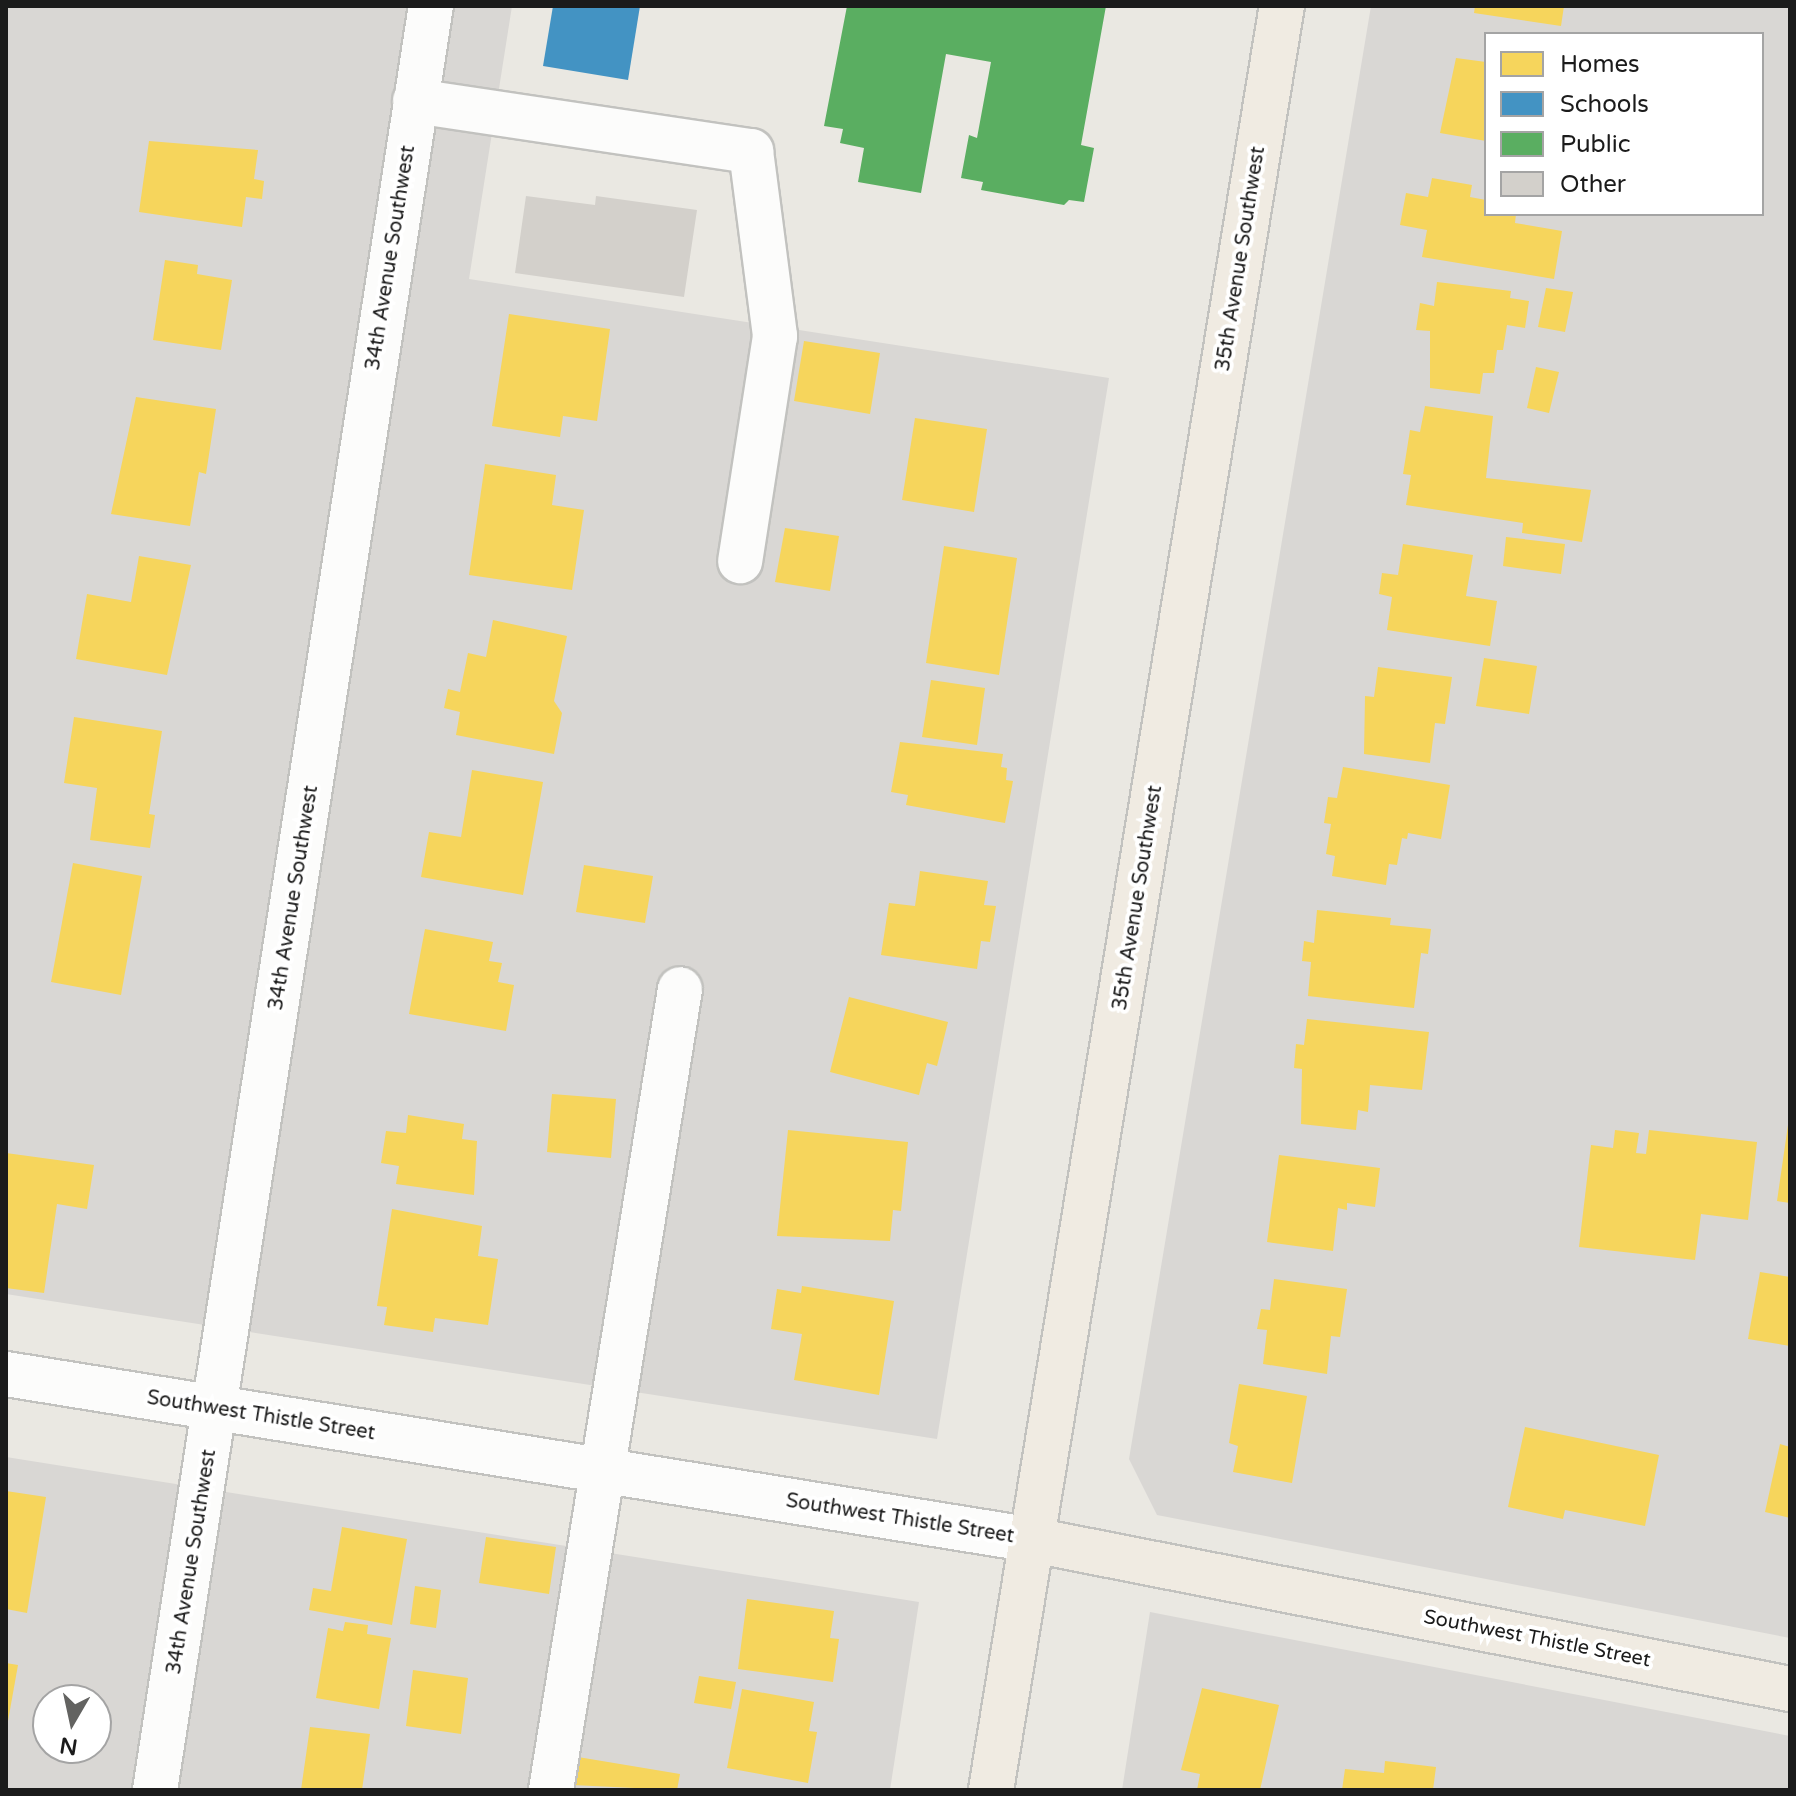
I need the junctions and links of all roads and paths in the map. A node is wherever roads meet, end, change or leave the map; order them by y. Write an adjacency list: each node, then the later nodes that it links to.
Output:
1 (431, 6): 3 (street, 34th Avenue Southwest)
2 (1282, 6): 9 (main road, 35th Avenue Southwest)
3 (415, 101): 4 (street); 7 (street, 34th Avenue Southwest)
4 (740, 561)
5 (680, 989): 8 (street)
6 (6, 1374): 7 (street, Southwest Thistle Street)
7 (217, 1409): 8 (street, Southwest Thistle Street); 11 (street, 34th Avenue Southwest)
8 (603, 1471): 9 (street, Southwest Thistle Street); 12 (street)
9 (1033, 1540): 10 (main road, Southwest Thistle Street); 13 (main road, 35th Avenue Southwest)
10 (1790, 1689)
11 (155, 1790)
12 (551, 1790)
13 (991, 1790)

